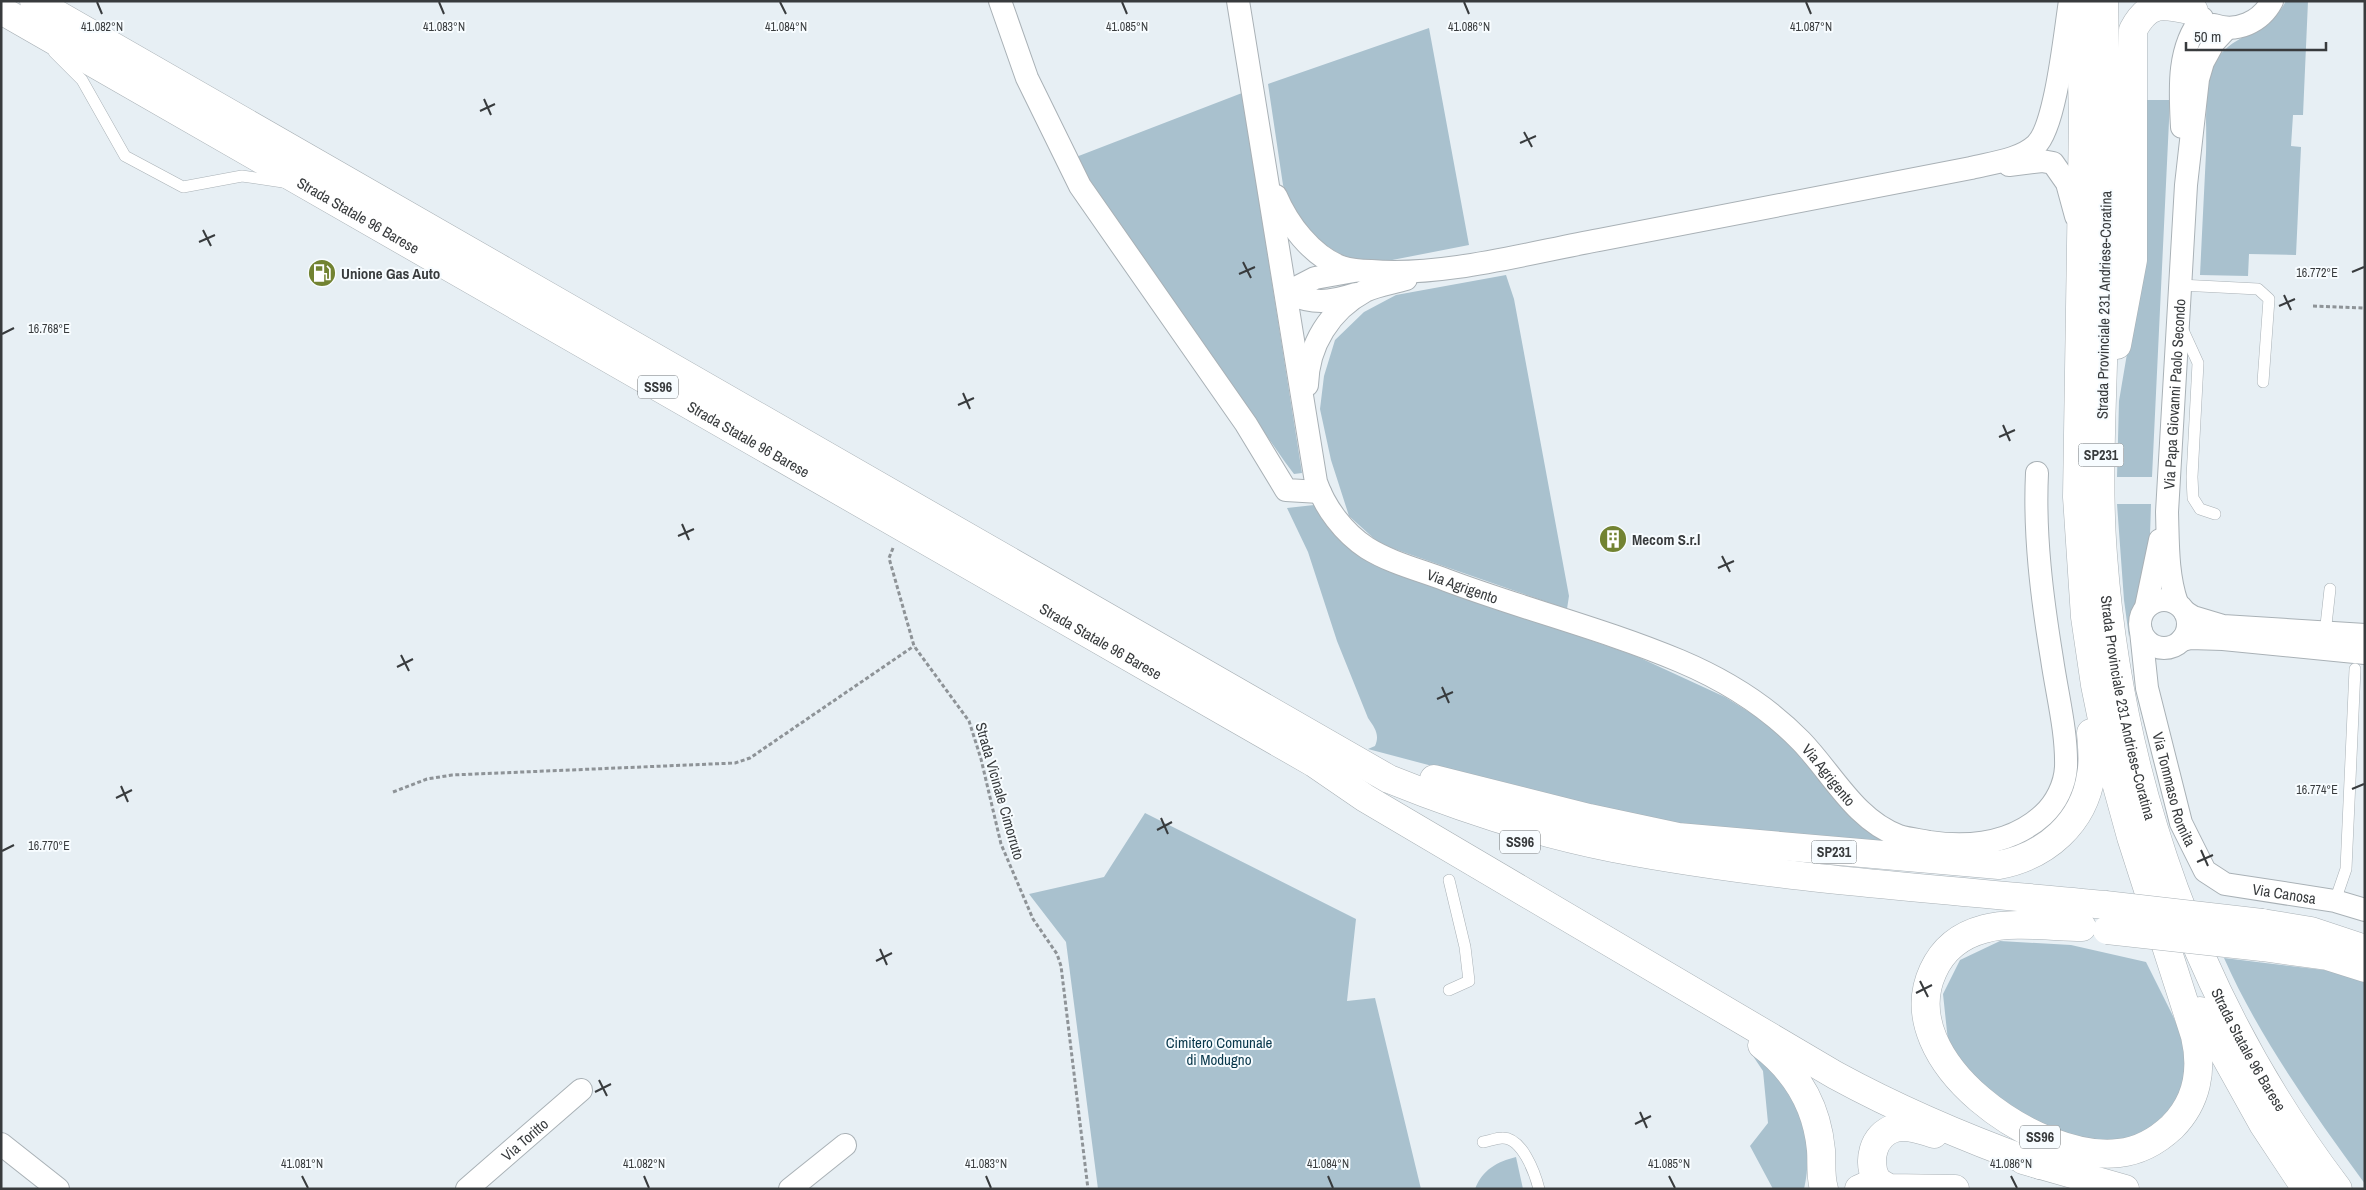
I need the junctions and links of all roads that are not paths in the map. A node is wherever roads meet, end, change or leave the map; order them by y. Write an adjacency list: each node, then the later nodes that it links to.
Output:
1 (1000, 1): 24 (street)
2 (1238, 1): 12 (street)
3 (2070, 1): 11 (street)
4 (2080, 1): 15 (main road, Strada Provinciale 231 Andriese-Coratina / SP231)
5 (2104, 1): 21 (main road, Strada Provinciale 231 Andriese-Coratina / SP231)
6 (2272, 1): 10 (street)
7 (1, 10): 9 (main road, Strada Statale 96 Barese / SS96)
8 (2195, 10): 10 (street); 14 (street); 21 (main road)
9 (30, 13): 13 (main road, Strada Statale 96 Barese / SS96); 13 (lane); 38 (main road, Strada Statale 96 Barese / SS96)
10 (2227, 28): 14 (street)
11 (1971, 168): 15 (street); 16 (street)
12 (1266, 172): 16 (street); 18 (street)
13 (309, 185): 38 (main road, Strada Statale 96 Barese / SS96)
14 (2186, 185): 17 (street, Via Papa Giovanni Paolo Secondo)
15 (2082, 240): 27 (main road, Strada Provinciale 231 Andriese-Coratina / SP231)
16 (1364, 281): 18 (street); 22 (street)
17 (2180, 285): 19 (street, Via Papa Giovanni Paolo Secondo); 20 (lane)
18 (1286, 294): 22 (street)
19 (2178, 320): 25 (street, Via Papa Giovanni Paolo Secondo); 26 (lane)
20 (2262, 382)
21 (2102, 420): 41 (main road, Strada Provinciale 231 Andriese-Coratina / SP231)
22 (1307, 423): 24 (street)
23 (2037, 473): 24 (street, Via Agrigento)
24 (1320, 492)
25 (2167, 512): 29 (street); 30 (street, Via Papa Giovanni Paolo Secondo)
26 (2215, 514)
27 (2079, 556): 38 (main road, SP231); 41 (main road, Strada Provinciale 231 Andriese-Coratina / SP231)
28 (2330, 589): 32 (lane)
29 (2146, 607): 30 (street); 31 (street)
30 (2181, 608): 32 (street); 34 (street)
31 (2141, 631): 34 (street); 37 (street, Via Tommaso Romita)
32 (2327, 633): 33 (street); 35 (lane)
33 (2365, 635)
34 (2179, 643): 35 (street); 37 (street, Via Tommaso Romita)
35 (2306, 648): 36 (street)
36 (2360, 661): 42 (lane)
37 (2152, 704): 39 (street, Via Tommaso Romita)
38 (1319, 752): 44 (main road, SS96); 47 (main road, SS96)
39 (2205, 871): 42 (street, Via Canosa)
40 (1449, 880): 50 (lane)
41 (2164, 898): 44 (main road, SS96); 49 (main road, Strada Statale 96 Barese); 66 (main road, Strada Statale 96 Barese)
42 (2335, 900): 43 (street, Via Canosa)
43 (2365, 910)
44 (2098, 921): 45 (main road, SS96, bridge)
45 (2262, 935): 46 (main road, SS96); 48 (main road, SS96)
46 (2365, 949)
47 (1640, 959): 55 (main road, SS96); 61 (main road)
48 (2365, 968)
49 (2215, 989): 67 (main road, Strada Statale 96 Barese); 68 (main road)
50 (1449, 990)
51 (581, 1090): 58 (street, Via Toritto)
52 (1483, 1142): 60 (lane)
53 (1, 1144): 57 (street)
54 (845, 1145): 59 (street)
55 (2040, 1165): 56 (main road); 65 (main road, SS96)
56 (1868, 1185): 64 (main road)
57 (58, 1189)
58 (467, 1189)
59 (790, 1189)
60 (1539, 1189)
61 (1824, 1189)
62 (1828, 1189): 63 (main road)
63 (1852, 1189)
64 (1955, 1189)
65 (2125, 1189)
66 (2306, 1189)
67 (2338, 1189)
68 (2356, 1189)

